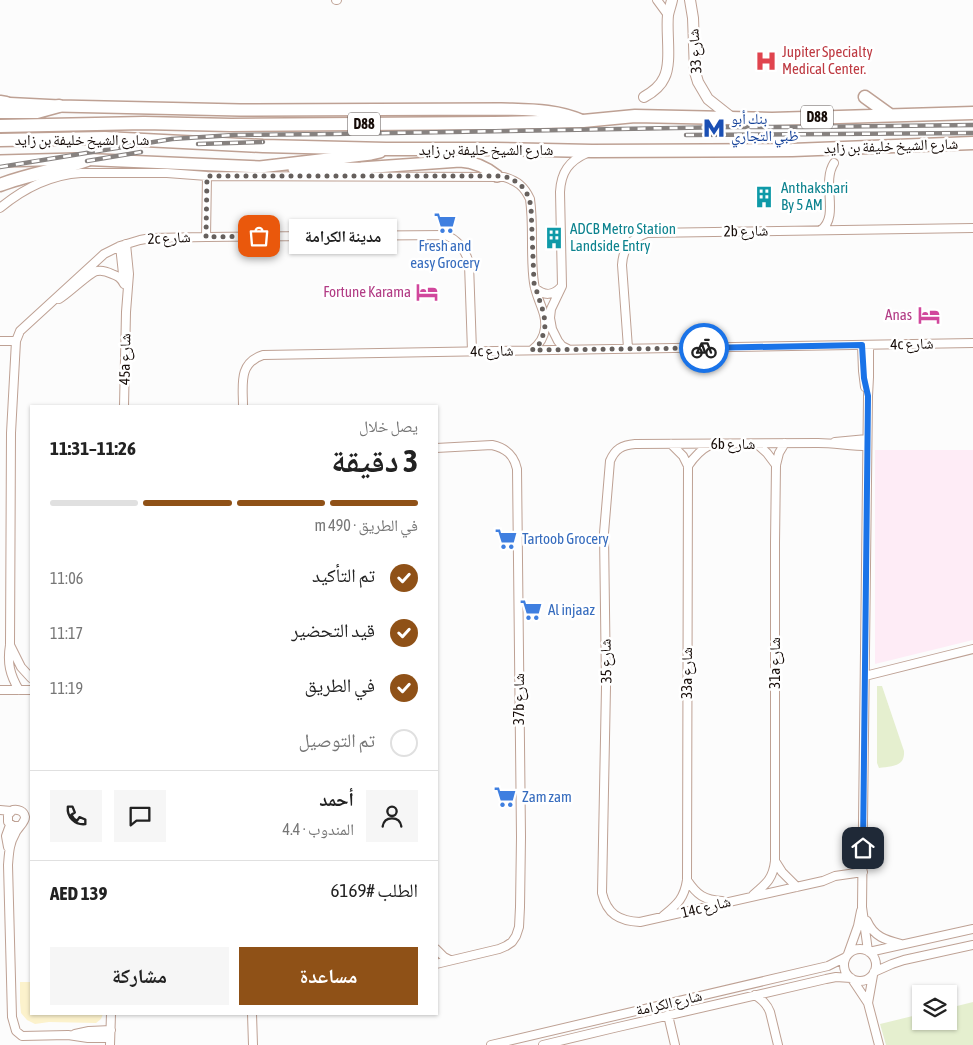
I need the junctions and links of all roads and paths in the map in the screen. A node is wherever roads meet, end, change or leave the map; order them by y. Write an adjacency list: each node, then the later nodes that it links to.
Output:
1 (658, 0): 4 (street)
2 (672, 0): 4 (street, شارع 33)
3 (690, 0): 13 (street, شارع 33)
4 (668, 15): 5 (street, شارع 33)
5 (644, 97)
6 (865, 97): 12 (main road)
7 (257, 100): 10 (main road)
8 (1, 105): 9 (main road)
9 (59, 106): 10 (main road)
10 (240, 110): 14 (main road)
11 (973, 113): 12 (main road, شارع الشيخ خليفة بن زايد / D88)
12 (890, 115): 13 (main road, شارع الشيخ خليفة بن زايد / D88)
13 (732, 118): 14 (main road, شارع الشيخ خليفة بن زايد / D88)
14 (582, 120): 15 (main road, شارع الشيخ خليفة بن زايد / D88)
15 (0, 126)
16 (0, 140): 18 (main road, شارع الشيخ خليفة بن زايد / D88)
17 (973, 144): 19 (main road, شارع الشيخ خليفة بن زايد / D88)
18 (386, 149): 19 (main road, شارع الشيخ خليفة بن زايد / D88); 23 (main road)
19 (592, 151): 33 (street)
20 (87, 160): 21 (main road); 23 (main road); 26 (main road)
21 (0, 161)
22 (834, 163): 29 (street)
23 (280, 165): 25 (main road)
24 (207, 176): 25 (street); 27 (street); 30 (street)
25 (497, 176): 34 (street)
26 (0, 185)
27 (0, 208)
28 (973, 228): 29 (street, 2b شارع)
29 (821, 230): 41 (street, 2b شارع)
30 (206, 237): 31 (street, 2c شارع); 44 (street, 2c شارع)
31 (123, 245): 32 (street, 45a شارع); 35 (street, 2c شارع); 36 (street, 45a شارع)
32 (124, 284): 35 (street); 36 (street, 45a شارع)
33 (562, 286): 34 (street); 42 (street)
34 (535, 288): 43 (street)
35 (51, 302): 38 (street, 2c شارع)
36 (126, 312): 45 (street, 45a شارع)
37 (0, 341): 38 (street)
38 (16, 341): 56 (street)
39 (973, 344): 40 (street, 4c شارع)
40 (866, 345): 41 (street, 4c شارع); 47 (street)
41 (628, 348): 42 (street, 4c شارع)
42 (568, 349): 43 (street, 4c شارع)
43 (532, 350): 44 (street, 4c شارع)
44 (472, 351): 46 (street, 4c شارع)
45 (124, 405)
46 (243, 405)
47 (867, 443): 52 (street, 6b شارع); 58 (street)
48 (634, 444): 49 (street, 6b شارع); 74 (street, شارع 35)
49 (671, 444): 50 (street, 6b شارع); 55 (street)
50 (712, 444): 51 (street, 6b شارع); 55 (street)
51 (757, 444): 52 (street, 6b شارع); 54 (street)
52 (785, 444): 54 (street, 31a شارع)
53 (440, 448): 85 (street, 37b شارع)
54 (776, 465): 70 (street, 31a شارع)
55 (688, 466): 72 (street, 33a شارع)
56 (10, 646): 59 (street); 61 (street)
57 (973, 649): 58 (street)
58 (865, 676): 71 (street)
59 (30, 677)
60 (0, 690): 61 (street)
61 (18, 690): 62 (street)
62 (30, 690)
63 (0, 810): 66 (street)
64 (20, 810): 65 (street); 66 (street); 67 (street)
65 (30, 810)
66 (10, 811): 68 (street)
67 (25, 822): 68 (street); 69 (street)
68 (10, 825): 69 (street)
69 (9, 849): 94 (street)
70 (775, 861): 73 (street); 75 (street, 31a شارع)
71 (863, 875): 73 (street, 14c شارع); 77 (street)
72 (688, 880): 76 (street); 78 (street, 33a شارع)
73 (797, 887): 75 (street, 14c شارع)
74 (602, 893): 78 (street, 14c شارع)
75 (752, 896): 76 (street, 14c شارع)
76 (728, 902): 78 (street, 14c شارع)
77 (862, 907): 80 (street); 83 (street); 84 (street)
78 (660, 918)
79 (973, 929): 80 (street)
80 (902, 944): 83 (street)
81 (973, 945): 87 (street)
82 (438, 951): 85 (street)
83 (869, 952): 84 (street); 87 (street)
84 (847, 956): 88 (street); 96 (street, شارع الكرامة)
85 (450, 960): 86 (street, 37b شارع)
86 (438, 963)
87 (874, 974): 88 (street); 90 (street)
88 (852, 979): 89 (street, شارع الكرامة); 90 (street)
89 (755, 995): 93 (street, شارع الكرامة); 99 (street)
90 (868, 1002): 100 (street)
91 (111, 1015): 94 (street)
92 (252, 1015): 95 (street)
93 (668, 1015): 97 (street, شارع الكرامة); 98 (street)
94 (111, 1038)
95 (253, 1045)
96 (491, 1045)
97 (543, 1045)
98 (675, 1045)
99 (778, 1045)
100 (879, 1045)

